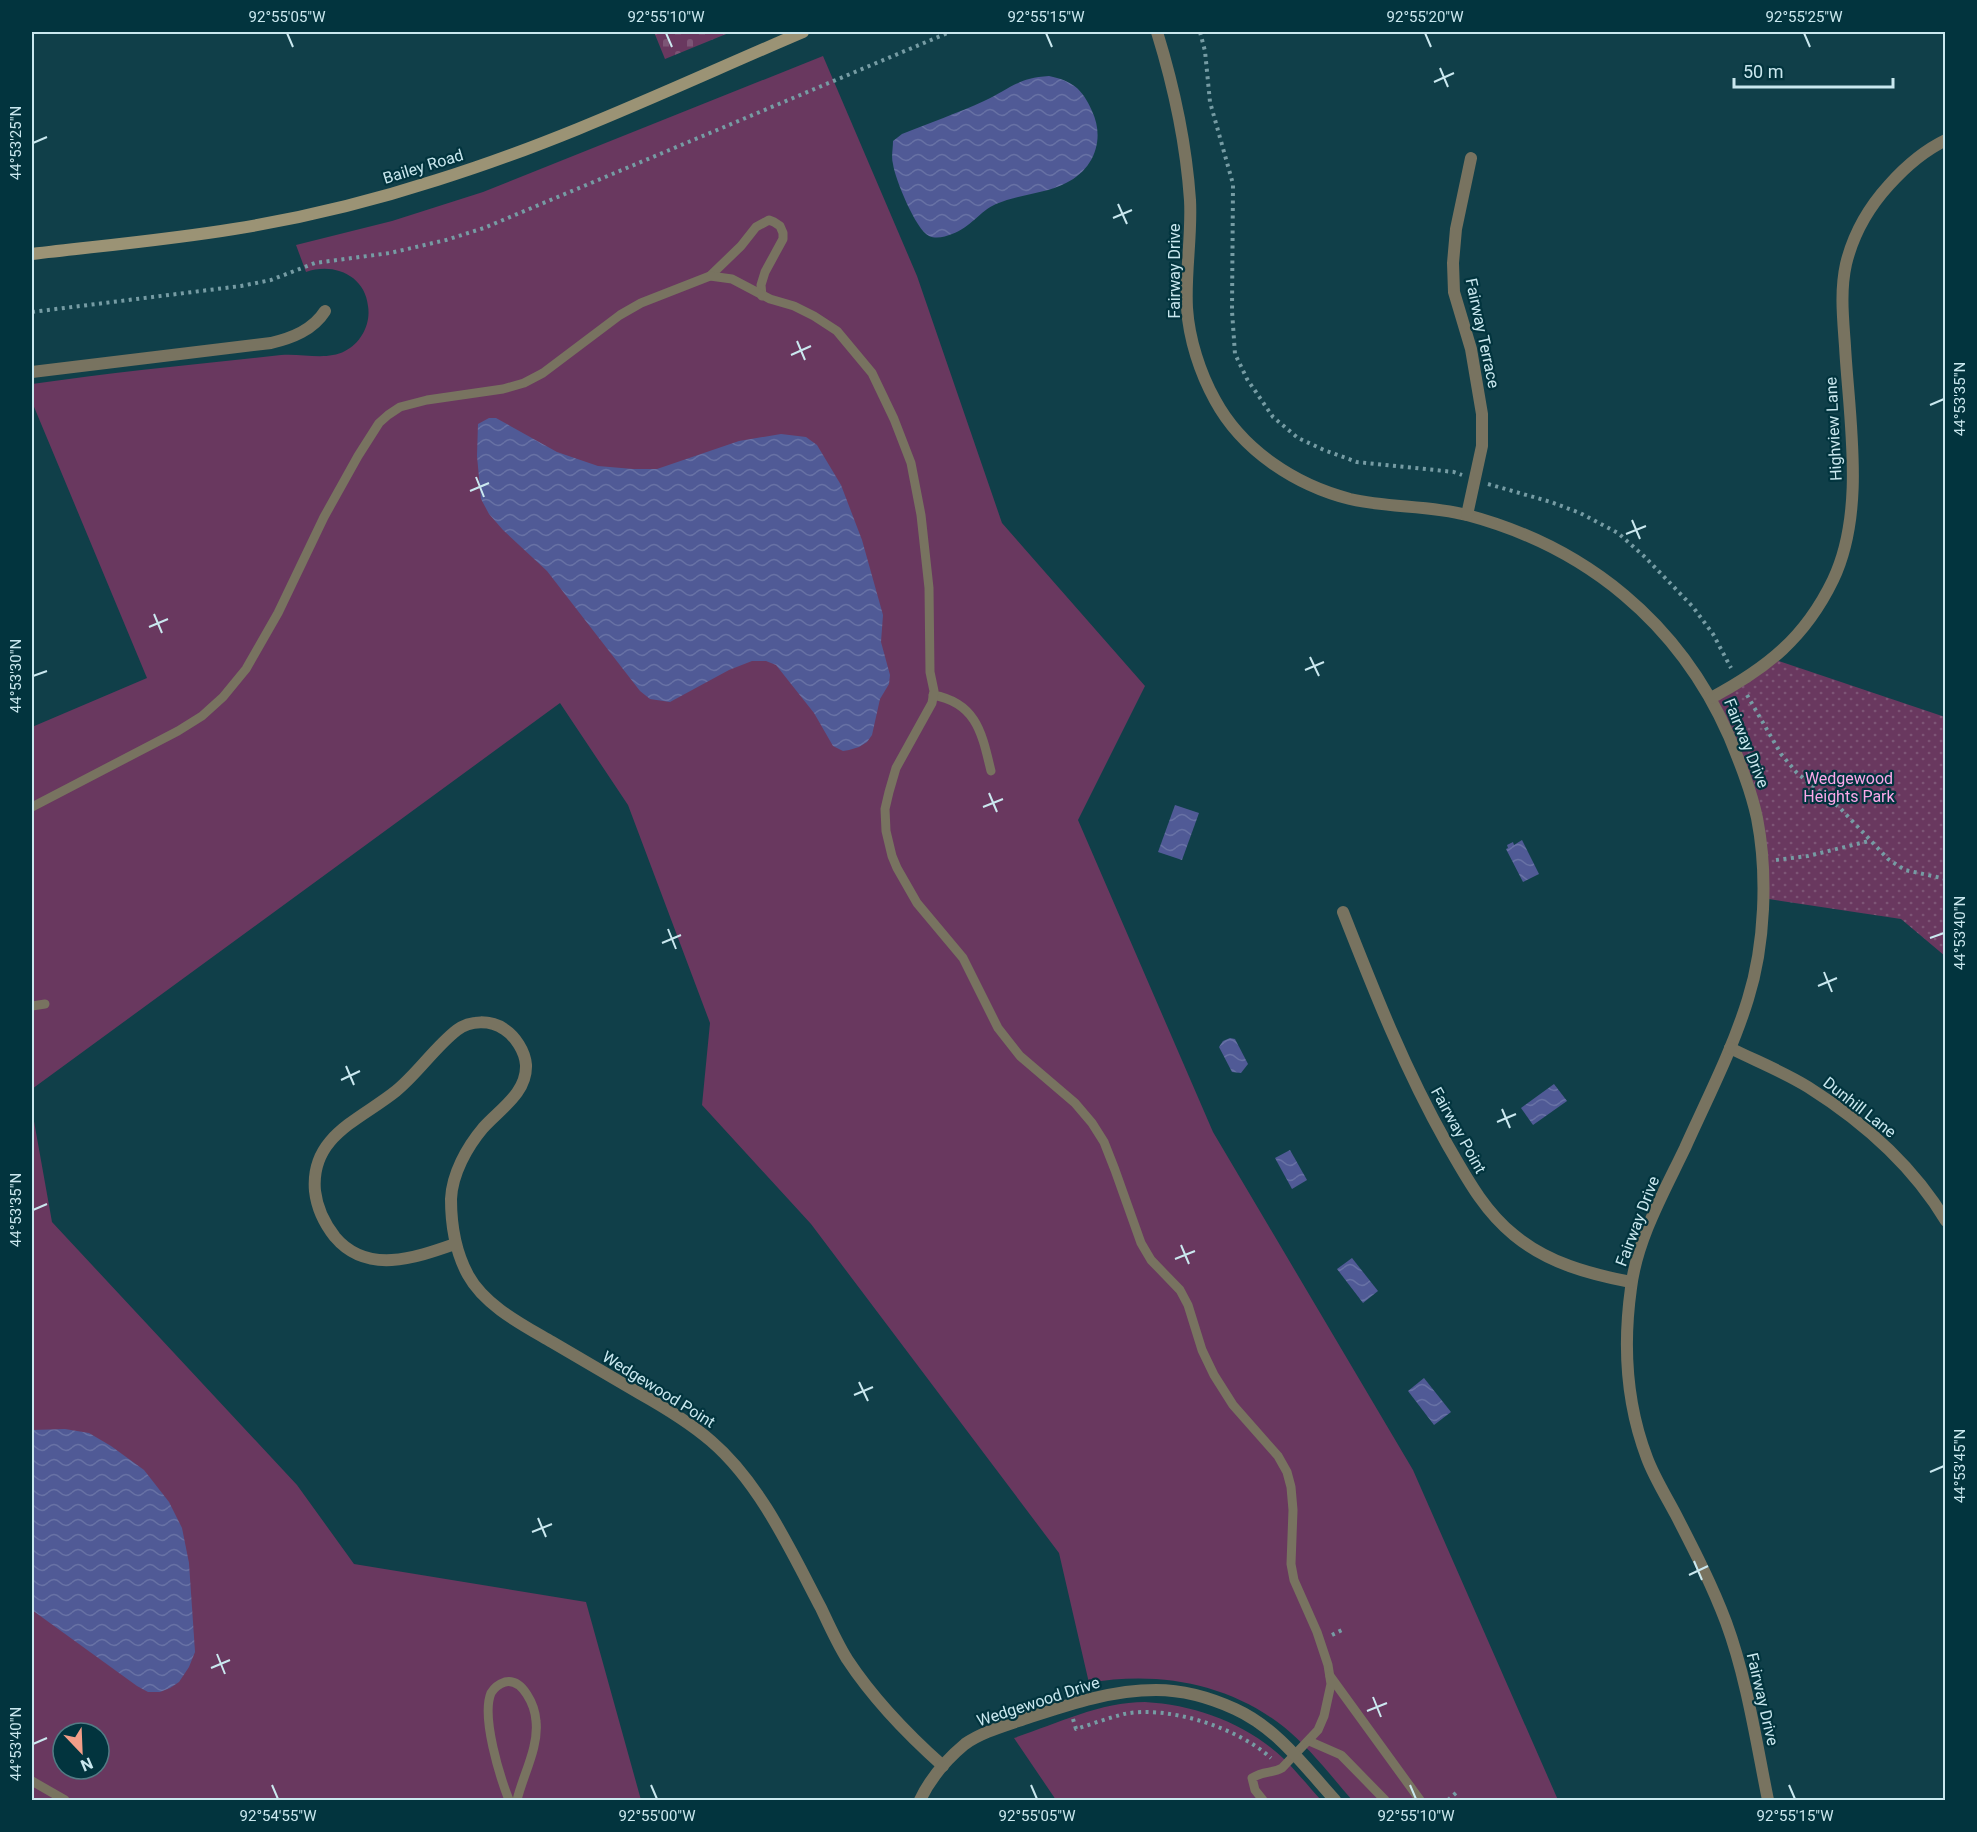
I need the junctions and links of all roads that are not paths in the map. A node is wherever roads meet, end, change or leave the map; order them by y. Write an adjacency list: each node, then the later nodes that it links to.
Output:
1 (803, 32): 5 (main road, Bailey Road)
2 (1157, 32): 10 (street, Fairway Drive)
3 (1946, 140): 12 (street, Highview Lane)
4 (1471, 158): 10 (street, Fairway Terrace)
5 (32, 254)
6 (710, 276): 7 (lane); 7 (lane); 14 (lane)
7 (762, 296): 11 (lane)
8 (325, 310): 9 (street)
9 (32, 372)
10 (1467, 515): 12 (street, Fairway Drive)
11 (933, 695): 13 (lane); 22 (lane)
12 (1711, 698): 18 (street, Fairway Drive)
13 (991, 771)
14 (32, 807)
15 (1343, 912): 21 (street, Fairway Point)
16 (45, 1004): 17 (lane)
17 (32, 1006)
18 (1730, 1048): 19 (street, Dunhill Lane); 21 (street, Fairway Drive)
19 (1946, 1221)
20 (455, 1244): 20 (street, Wedgewood Point); 25 (street, Wedgewood Point)
21 (1631, 1282): 35 (street, Fairway Drive)
22 (1329, 1674): 23 (lane); 34 (lane)
23 (1309, 1740): 24 (lane); 33 (lane)
24 (1294, 1755): 25 (street, Wedgewood Drive); 31 (lane); 32 (street, Wedgewood Drive)
25 (943, 1766): 30 (street, Wedgewood Drive)
26 (32, 1781): 27 (lane)
27 (64, 1800)
28 (509, 1800): 29 (lane)
29 (517, 1800)
30 (920, 1800)
31 (1263, 1800)
32 (1335, 1800)
33 (1385, 1800)
34 (1420, 1800)
35 (1768, 1800)

